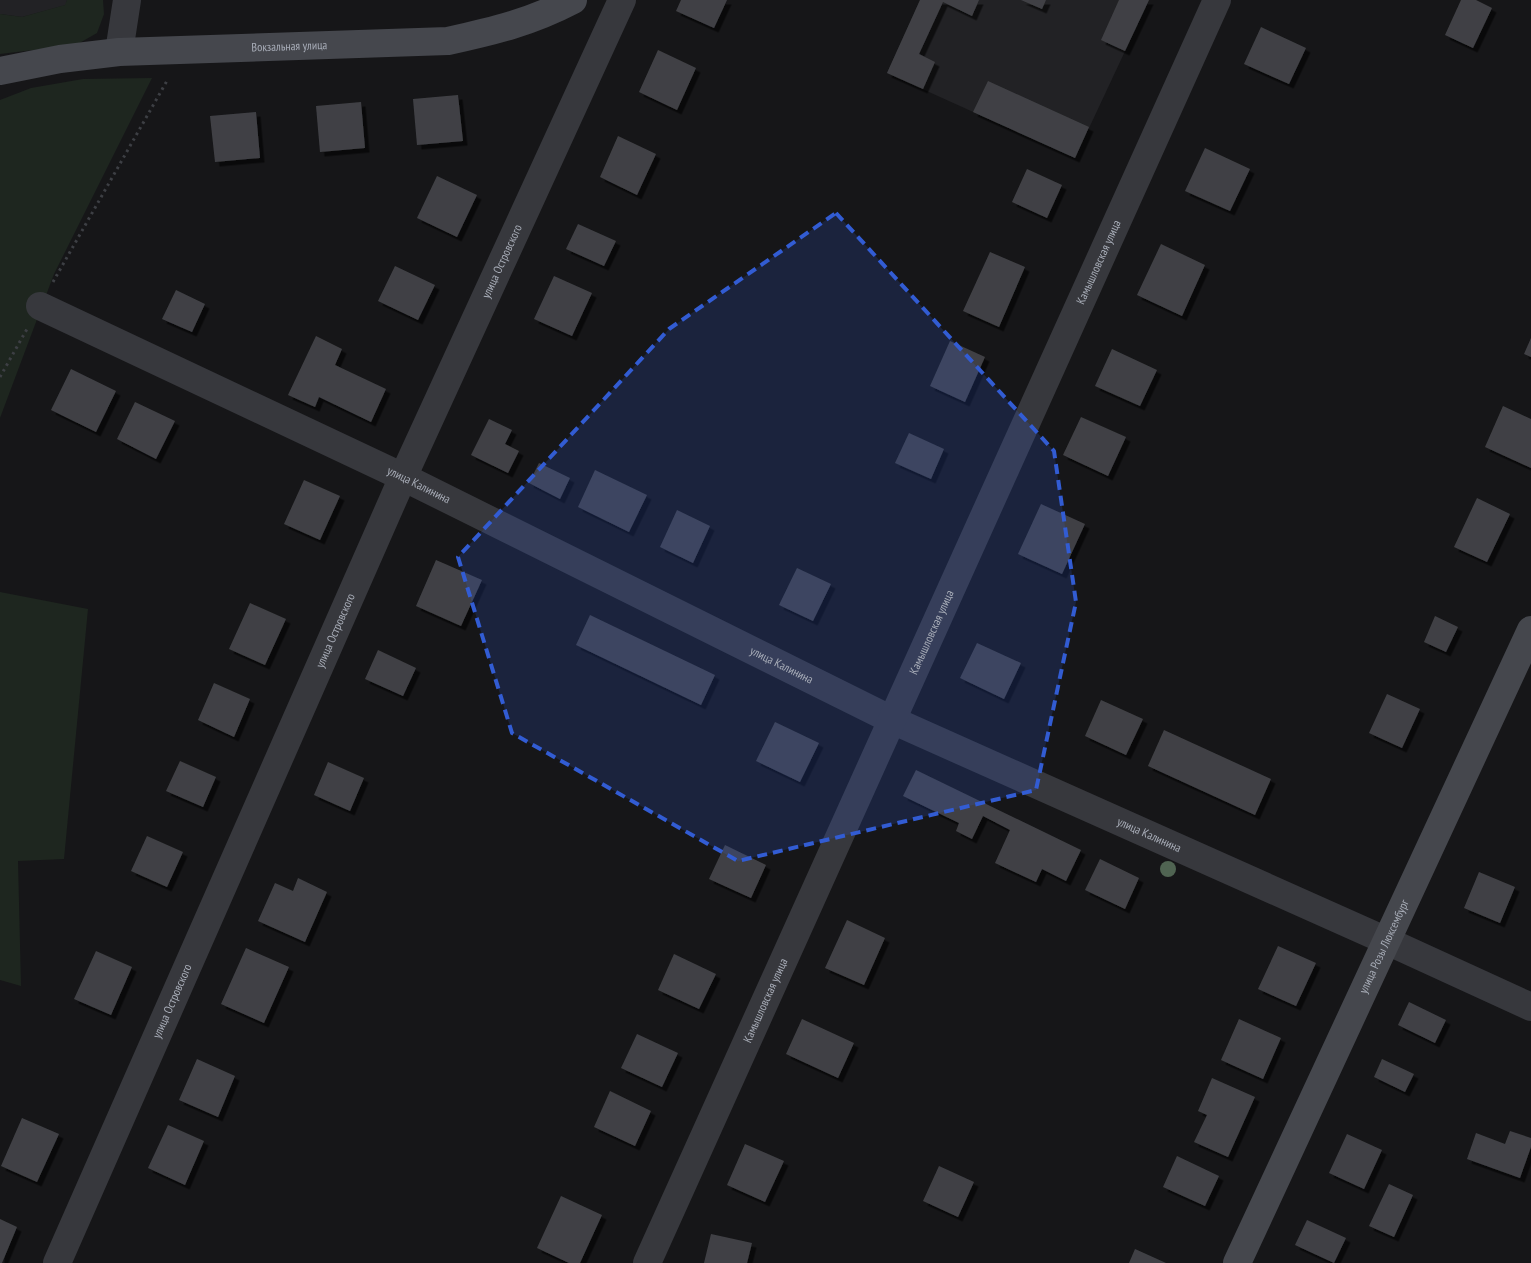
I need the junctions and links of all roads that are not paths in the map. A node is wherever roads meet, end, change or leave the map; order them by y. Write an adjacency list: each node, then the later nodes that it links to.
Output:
1 (126, 0): 5 (street)
2 (573, 0): 5 (street, Вокзальная улица)
3 (622, 0): 8 (street, улица Островского)
4 (1217, 0): 10 (street, Камышловская улица)
5 (119, 52): 6 (street, Вокзальная улица)
6 (0, 71)
7 (40, 306): 8 (street, улица Калинина)
8 (403, 477): 10 (street, улица Калинина); 13 (street, улица Островского)
9 (1531, 630): 11 (street, улица Розы Люксембург)
10 (892, 720): 11 (street, улица Калинина); 14 (street, Камышловская улица)
11 (1387, 941): 12 (street, улица Калинина); 15 (street, улица Розы Люксембург)
12 (1531, 1007)
13 (57, 1263)
14 (647, 1263)
15 (1237, 1263)

